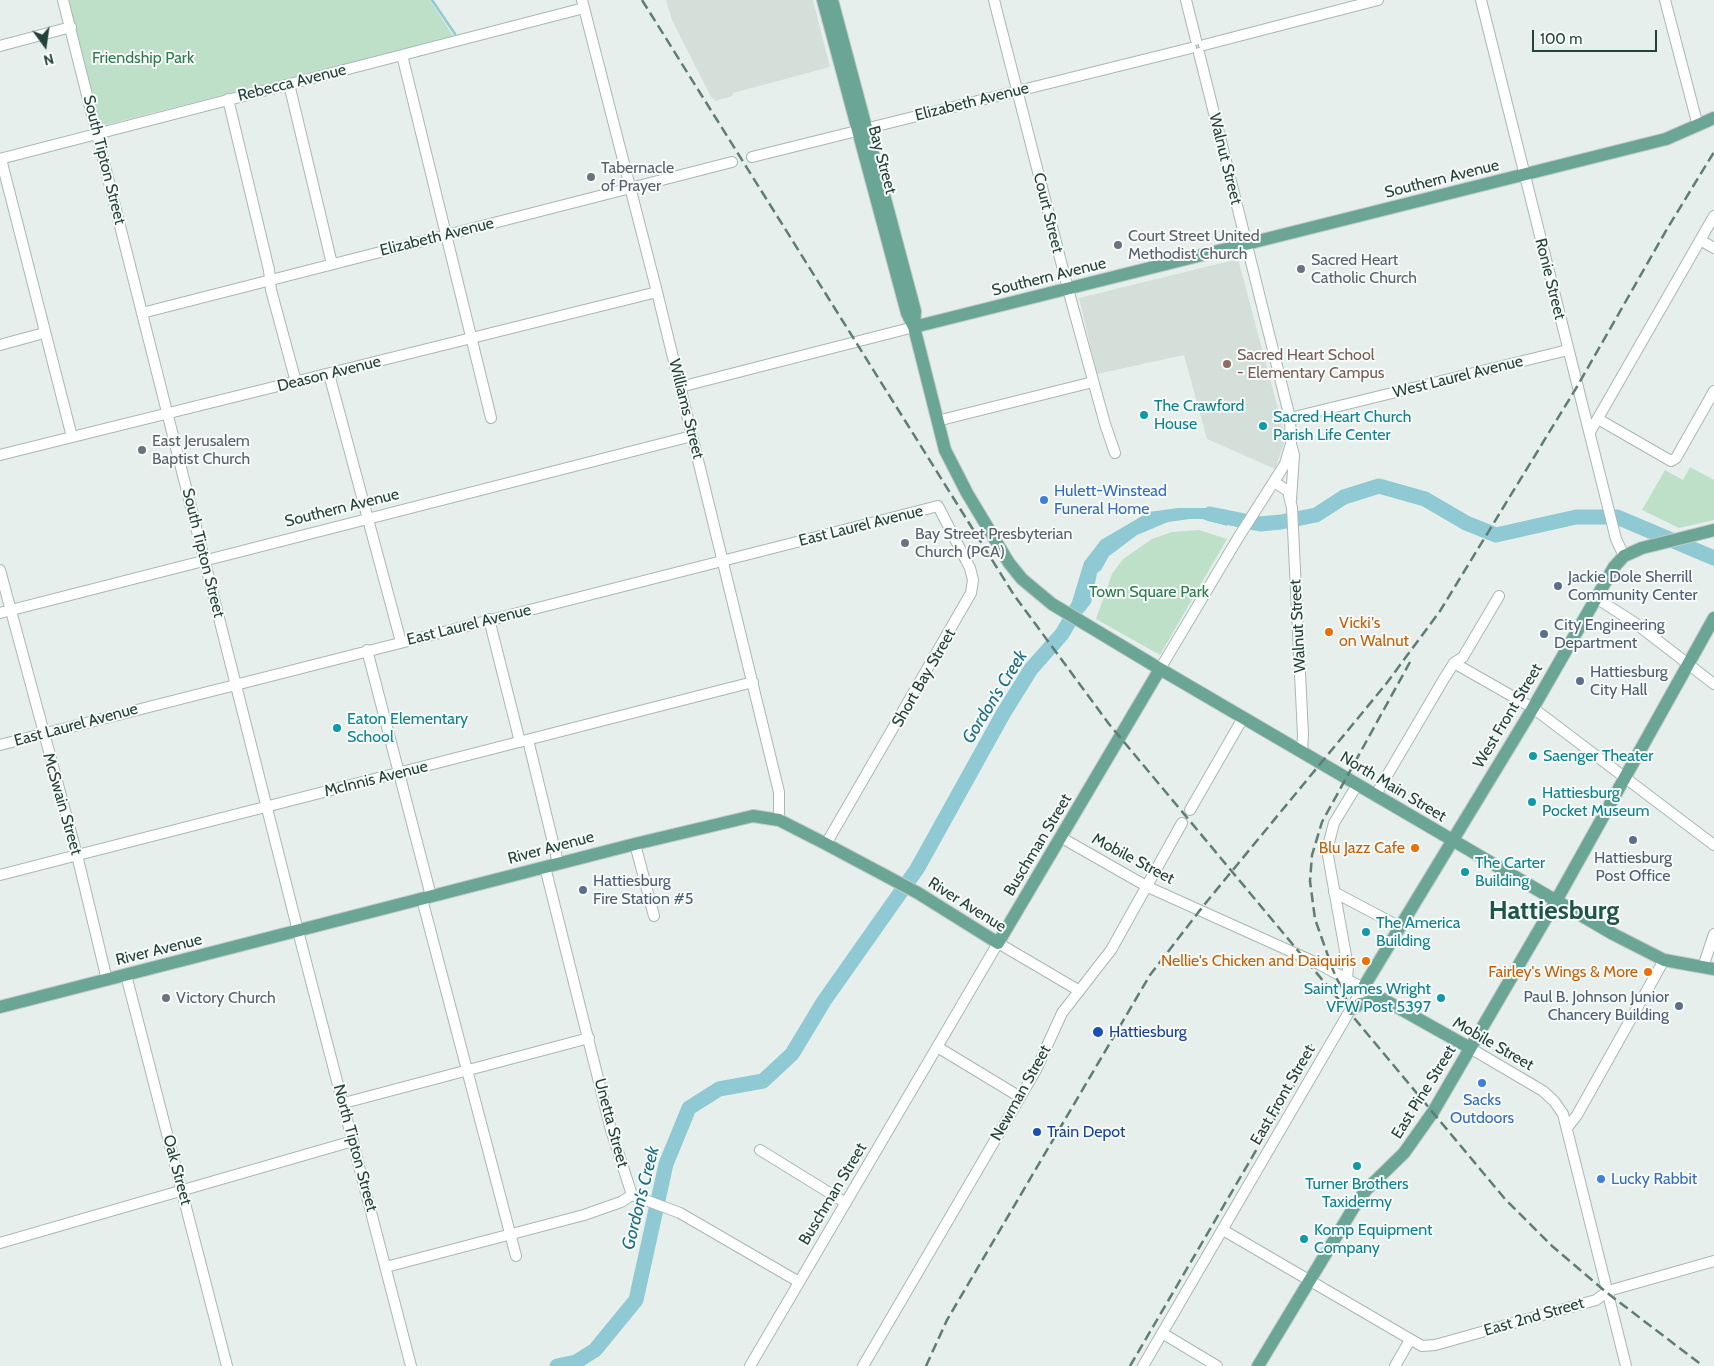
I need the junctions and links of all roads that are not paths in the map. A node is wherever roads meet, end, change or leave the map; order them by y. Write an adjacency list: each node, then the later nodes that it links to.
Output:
1 (63, 0): 10 (street, South Tipton Street)
2 (823, 0): 19 (main road, Bay Street)
3 (832, 0): 19 (main road, Bay Street)
4 (994, 0): 15 (street, Court Street)
5 (1186, 0): 12 (street, Walnut Street)
6 (1378, 0): 12 (street, Elizabeth Avenue)
7 (1481, 0): 24 (street, Ronie Street)
8 (1665, 0): 18 (street)
9 (583, 4): 13 (street, Rebecca Avenue); 25 (street, Williams Street)
10 (71, 27): 11 (street); 20 (street, South Tipton Street)
11 (0, 46)
12 (1197, 46): 15 (street, Elizabeth Avenue); 29 (street, Walnut Street)
13 (402, 55): 14 (street, Rebecca Avenue); 27 (street)
14 (289, 84): 16 (street, Rebecca Avenue); 31 (street)
15 (1017, 90): 19 (street, Elizabeth Avenue); 33 (street, Court Street)
16 (228, 99): 20 (street, Rebecca Avenue); 32 (street)
17 (1714, 118): 18 (main road, Southern Avenue)
18 (1698, 126): 24 (main road, Southern Avenue)
19 (861, 130): 21 (street, Elizabeth Avenue); 36 (main road, Bay Street)
20 (98, 132): 22 (street, Rebecca Avenue); 35 (street, South Tipton Street)
21 (752, 157)
22 (0, 159): 37 (street)
23 (732, 162): 25 (street, Elizabeth Avenue)
24 (1525, 175): 29 (main road, Southern Avenue); 40 (street, Ronie Street)
25 (629, 189): 27 (street, Elizabeth Avenue); 34 (street, Williams Street)
26 (1714, 216): 28 (street)
27 (445, 234): 31 (street, Elizabeth Avenue); 38 (street)
28 (1700, 240): 30 (street); 49 (street)
29 (1246, 245): 33 (main road, Southern Avenue); 48 (street, Walnut Street)
30 (1714, 248)
31 (332, 264): 32 (street, Elizabeth Avenue)
32 (270, 280): 35 (street, Elizabeth Avenue); 42 (street)
33 (1068, 289): 36 (main road, Southern Avenue); 43 (street, Court Street)
34 (657, 292): 38 (street, Deason Avenue); 44 (street, Williams Street)
35 (142, 313): 46 (street, South Tipton Street)
36 (914, 327): 44 (street, Southern Avenue); 50 (main road, Bay Street)
37 (44, 333): 39 (street); 53 (street)
38 (471, 338): 41 (street, Deason Avenue); 47 (street)
39 (0, 345)
40 (1568, 350): 48 (street, West Laurel Avenue); 51 (street, Ronie Street)
41 (329, 374): 42 (street, Deason Avenue); 60 (street)
42 (296, 382): 46 (street, Deason Avenue)
43 (1093, 382): 50 (street); 55 (street, Court Street)
44 (680, 388): 52 (street, Williams Street)
45 (1714, 391): 49 (street)
46 (168, 415): 53 (street, Deason Avenue); 63 (street, South Tipton Street)
47 (492, 418)
48 (1290, 418): 54 (street, Walnut Street)
49 (1598, 418): 51 (street)
50 (937, 421): 69 (main road, Bay Street)
51 (1590, 432): 62 (street, Ronie Street)
52 (692, 436): 60 (street, Southern Avenue); 64 (street, Williams Street)
53 (72, 437): 56 (street, Deason Avenue)
54 (1291, 444): 57 (street, Buschman Street); 58 (street, Walnut Street)
55 (1115, 453)
56 (0, 455)
57 (1274, 482): 58 (street); 77 (street, Buschman Street)
58 (1291, 504): 86 (street, Walnut Street)
59 (938, 506): 64 (street, East Laurel Avenue); 98 (street, Short Bay Street)
60 (368, 518): 63 (street, Southern Avenue); 73 (street)
61 (1714, 530): 62 (main road)
62 (1624, 556): 67 (main road, West Front Street)
63 (204, 561): 68 (street, Southern Avenue); 79 (street, South Tipton Street)
64 (722, 562): 72 (street, East Laurel Avenue); 78 (street, Williams Street)
65 (0, 570): 68 (street, McSwain Street)
66 (1499, 596): 75 (street)
67 (1596, 598): 76 (street); 81 (main road, West Front Street)
68 (11, 610): 70 (street, Southern Avenue); 83 (street, McSwain Street)
69 (1065, 612): 77 (main road, North Main Street)
70 (0, 613)
71 (1714, 618): 76 (main road, East Pine Street)
72 (488, 619): 73 (street, East Laurel Avenue); 84 (street, Unetta Street)
73 (401, 642): 74 (street, East Laurel Avenue)
74 (367, 650): 79 (street, East Laurel Avenue); 87 (street)
75 (1454, 663): 81 (street); 90 (street)
76 (1688, 664): 80 (street); 88 (main road, East Pine Street)
77 (1160, 670): 82 (main road, North Main Street); 95 (main road, Buschman Street)
78 (753, 682): 84 (street, McInnis Avenue); 93 (street, Williams Street)
79 (236, 684): 83 (street, East Laurel Avenue); 91 (street, South Tipton Street)
80 (1714, 684)
81 (1533, 708): 88 (street); 96 (main road, West Front Street)
82 (1243, 718): 86 (main road, North Main Street); 92 (street)
83 (43, 734): 85 (street, East Laurel Avenue); 100 (street, McSwain Street)
84 (524, 742): 87 (street, McInnis Avenue); 101 (street, Unetta Street)
85 (0, 745)
86 (1302, 752): 89 (main road, North Main Street)
87 (400, 773): 91 (street, McInnis Avenue); 105 (street)
88 (1625, 778): 99 (street); 106 (main road, East Pine Street)
89 (1357, 785): 90 (main road, North Main Street); 104 (street)
90 (1375, 796): 96 (main road, North Main Street)
91 (268, 806): 100 (street, McInnis Avenue); 109 (street, South Tipton Street)
92 (1190, 810)
93 (779, 820): 97 (main road, River Avenue); 98 (main road, River Avenue)
94 (1182, 824): 103 (street, Newman Street)
95 (1062, 838): 103 (street, Mobile Street); 111 (main road, Buschman Street)
96 (1452, 841): 106 (main road, North Main Street); 108 (main road, East Front Street)
97 (635, 844): 101 (main road, River Avenue); 107 (street)
98 (826, 844): 111 (main road, River Avenue)
99 (1714, 846)
100 (77, 855): 102 (street, McInnis Avenue); 116 (street, McSwain Street)
101 (552, 865): 105 (main road, River Avenue); 122 (street, Unetta Street)
102 (0, 875)
103 (1148, 887): 115 (street, Mobile Street); 118 (street, Newman Street)
104 (1334, 892): 108 (street); 115 (street)
105 (427, 898): 109 (main road, River Avenue); 125 (street)
106 (1556, 901): 112 (main road, North Main Street); 124 (main road, East Pine Street)
107 (654, 916)
108 (1400, 927): 117 (main road, East Front Street)
109 (298, 931): 114 (main road, River Avenue); 127 (street, North Tipton Street)
110 (1714, 934): 113 (street)
111 (998, 943): 118 (street, River Avenue); 123 (street, Buschman Street)
112 (1664, 960): 113 (main road, North Main Street); 128 (street)
113 (1709, 968)
114 (126, 975): 116 (main road, River Avenue); 131 (street, Oak Street)
115 (1347, 978): 117 (street, Mobile Street)
116 (107, 980): 120 (main road, River Avenue)
117 (1363, 988): 119 (main road, Mobile Street); 121 (street, East Front Street)
118 (1078, 990): 126 (street, Newman Street)
119 (1386, 1001): 121 (main road); 124 (main road, Mobile Street)
120 (0, 1007)
121 (1352, 1009): 134 (street, East Front Street)
122 (590, 1038): 125 (street); 132 (street, Unetta Street)
123 (939, 1048): 126 (street); 133 (street, Buschman Street)
124 (1470, 1048): 128 (street, Mobile Street); 140 (main road, East Pine Street)
125 (468, 1069): 127 (street); 135 (street)
126 (1020, 1096): 148 (street, Newman Street)
127 (344, 1104): 129 (street, North Tipton Street)
128 (1567, 1128): 142 (street, Mobile Street)
129 (353, 1141): 131 (street); 139 (street, North Tipton Street)
130 (760, 1150): 133 (street)
131 (182, 1190): 136 (street); 145 (street, Oak Street)
132 (636, 1196): 135 (street); 141 (street)
133 (846, 1203): 141 (street, Buschman Street)
134 (1223, 1230): 140 (street, East 2nd Street); 143 (street, East Front Street)
135 (510, 1235): 137 (street); 139 (street)
136 (0, 1243)
137 (516, 1256)
138 (1714, 1261): 142 (street, East 2nd Street)
139 (386, 1267): 146 (street, North Tipton Street)
140 (1310, 1280): 144 (street, East 2nd Street); 151 (main road, East Pine Street)
141 (800, 1282): 147 (street, Buschman Street)
142 (1608, 1291): 144 (street, East 2nd Street); 153 (street, Mobile Street)
143 (1162, 1334): 149 (street, East Front Street); 150 (street)
144 (1410, 1340): 152 (street)
145 (227, 1366)
146 (411, 1366)
147 (750, 1366)
148 (863, 1366)
149 (1143, 1366)
150 (1217, 1366)
151 (1258, 1366)
152 (1395, 1366)
153 (1626, 1366)

